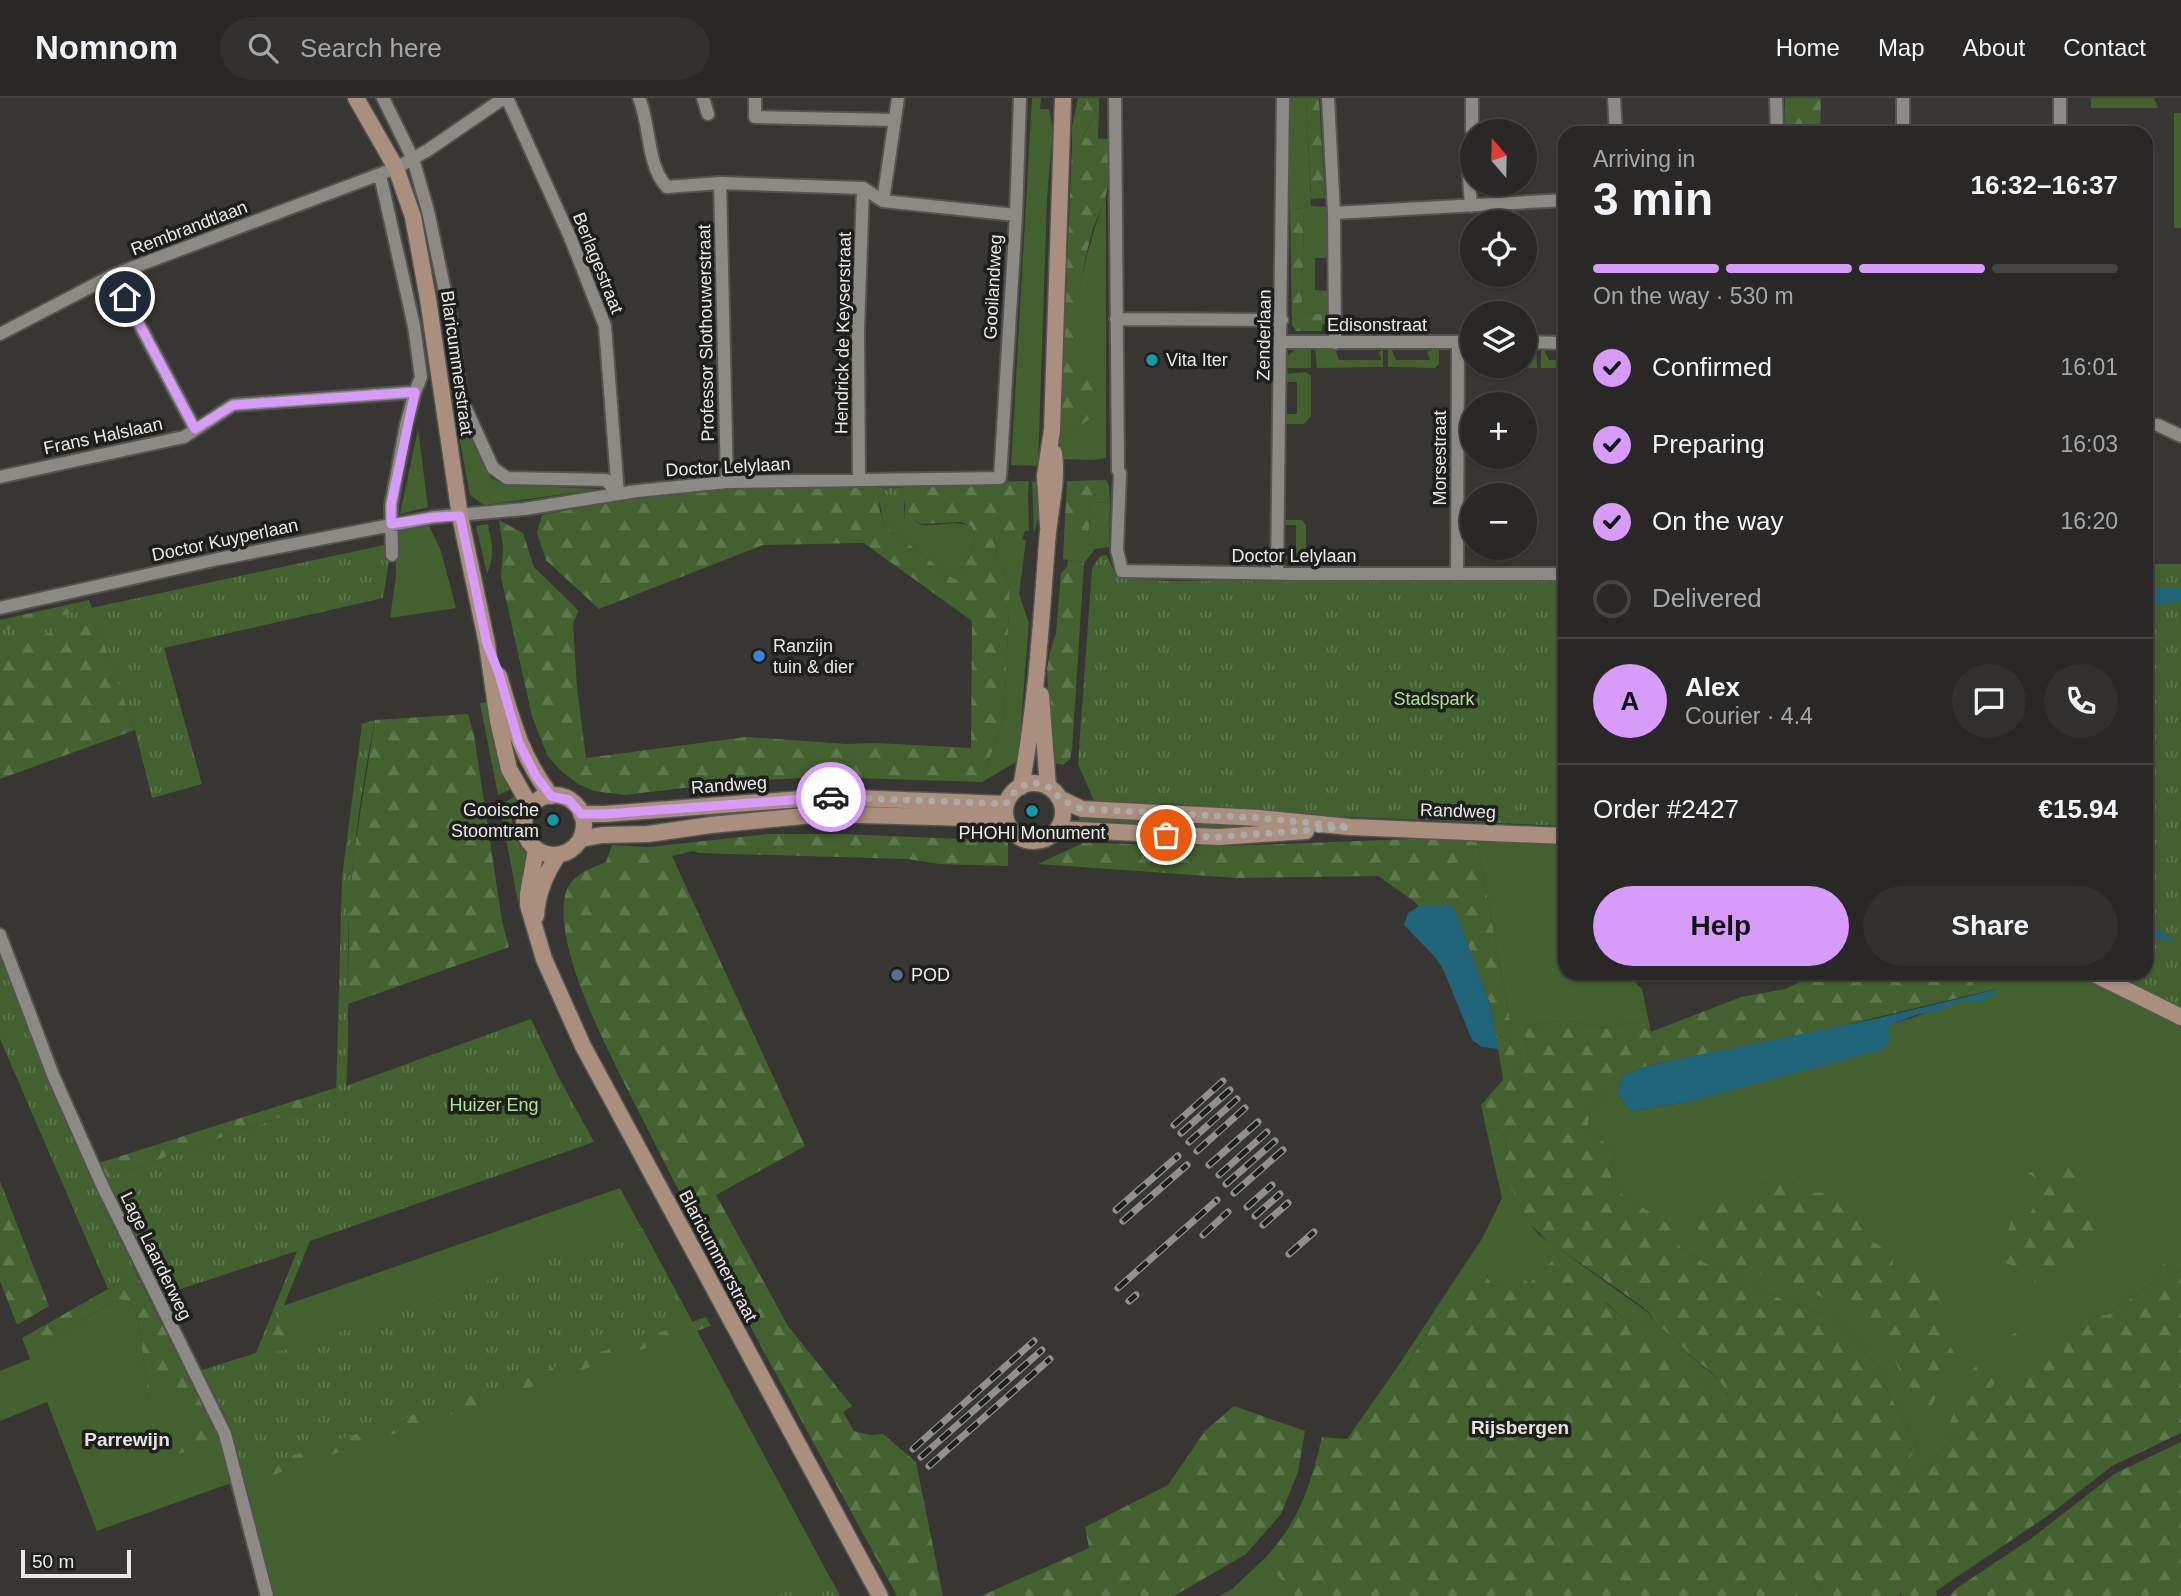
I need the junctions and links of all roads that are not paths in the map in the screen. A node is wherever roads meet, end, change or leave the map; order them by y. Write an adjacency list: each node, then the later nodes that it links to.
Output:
1 (356, 98): 28 (main road, Blaricummerstraat)
2 (383, 98): 27 (street, Blaricummerstraat)
3 (505, 98): 27 (street, Rembrandtlaan); 55 (street, Berlagestraat)
4 (703, 98): 19 (street)
5 (755, 98): 21 (street)
6 (898, 98): 21 (street)
7 (1020, 98): 37 (street, Gooilandweg)
8 (1063, 98): 26 (main road)
9 (1071, 98): 26 (main road)
10 (1115, 98): 39 (street)
11 (1283, 98): 40 (street, Zenderlaan)
12 (1328, 98): 36 (street)
13 (1472, 98): 20 (street)
14 (1614, 98): 22 (street)
15 (1776, 98): 23 (street)
16 (1903, 98): 24 (street)
17 (2060, 98): 25 (street)
18 (644, 100): 30 (street)
19 (708, 114)
20 (1472, 119)
21 (895, 120): 34 (street)
22 (1616, 126)
23 (1777, 126)
24 (1903, 126)
25 (2060, 126)
26 (1063, 138): 64 (main road)
27 (413, 159): 28 (street, Rembrandtlaan); 55 (street, Blaricummerstraat)
28 (396, 168): 29 (street, Rembrandtlaan); 56 (main road, Blaricummerstraat)
29 (380, 175): 38 (street, Rembrandtlaan); 47 (street)
30 (720, 183): 31 (street); 54 (street, Professor Slothouwerstraat)
31 (863, 188): 34 (street); 53 (street, Hendrick de Keyserstraat)
32 (1470, 196): 35 (street)
33 (1558, 200): 35 (street)
34 (883, 201): 37 (street)
35 (1471, 206): 36 (street)
36 (1334, 213): 43 (street)
37 (1016, 215): 52 (street, Gooilandweg)
38 (113, 275): 41 (street, Rembrandtlaan); 49 (street)
39 (1116, 319): 40 (street); 59 (street, Doctor Lelylaan)
40 (1282, 320): 42 (street, Zenderlaan)
41 (0, 334)
42 (1282, 342): 43 (street, Edisonstraat); 59 (street, Zenderlaan)
43 (1335, 342): 44 (street, Edisonstraat)
44 (1458, 342): 60 (street, Morsestraat)
45 (1537, 342): 46 (street)
46 (1558, 342)
47 (415, 392): 49 (street, Frans Halslaan); 57 (street)
48 (2153, 425): 50 (street)
49 (195, 429): 51 (street, Frans Halslaan)
50 (2181, 436)
51 (0, 477)
52 (1000, 478): 53 (street, Doctor Lelylaan)
53 (859, 479): 54 (street, Doctor Lelylaan)
54 (727, 482): 55 (street, Doctor Lelylaan)
55 (618, 494): 56 (street, Doctor Lelylaan)
56 (460, 516): 57 (street, Doctor Kuyperlaan); 63 (main road, Blaricummerstraat)
57 (391, 524): 58 (street); 62 (street, Doctor Kuyperlaan)
58 (392, 555)
59 (1278, 573): 60 (street, Doctor Lelylaan)
60 (1457, 574): 61 (street, Doctor Lelylaan)
61 (1558, 574)
62 (0, 608)
63 (487, 644): 67 (main road, Blaricummerstraat); 68 (main road, Blaricummerstraat)
64 (1038, 660): 65 (main road); 66 (main road)
65 (1021, 787): 66 (main road); 69 (main road)
66 (1053, 792): 71 (main road, Randweg); 72 (main road)
67 (551, 796): 68 (main road); 70 (main road)
68 (530, 806): 75 (main road)
69 (1006, 811): 70 (main road, Randweg); 72 (main road); 74 (main road)
70 (581, 814): 74 (main road)
71 (1350, 827): 72 (main road, Randweg); 73 (main road, Randweg)
72 (1058, 829)
73 (1558, 835)
74 (581, 839): 76 (main road)
75 (537, 850): 76 (main road); 77 (main road, Blaricummerstraat)
76 (558, 855): 77 (main road, Blaricummerstraat)
77 (536, 929): 82 (main road, Blaricummerstraat)
78 (0, 935): 81 (street, Lage Laarderweg)
79 (2106, 980): 80 (main road)
80 (2181, 1017)
81 (267, 1596)
82 (880, 1596)

